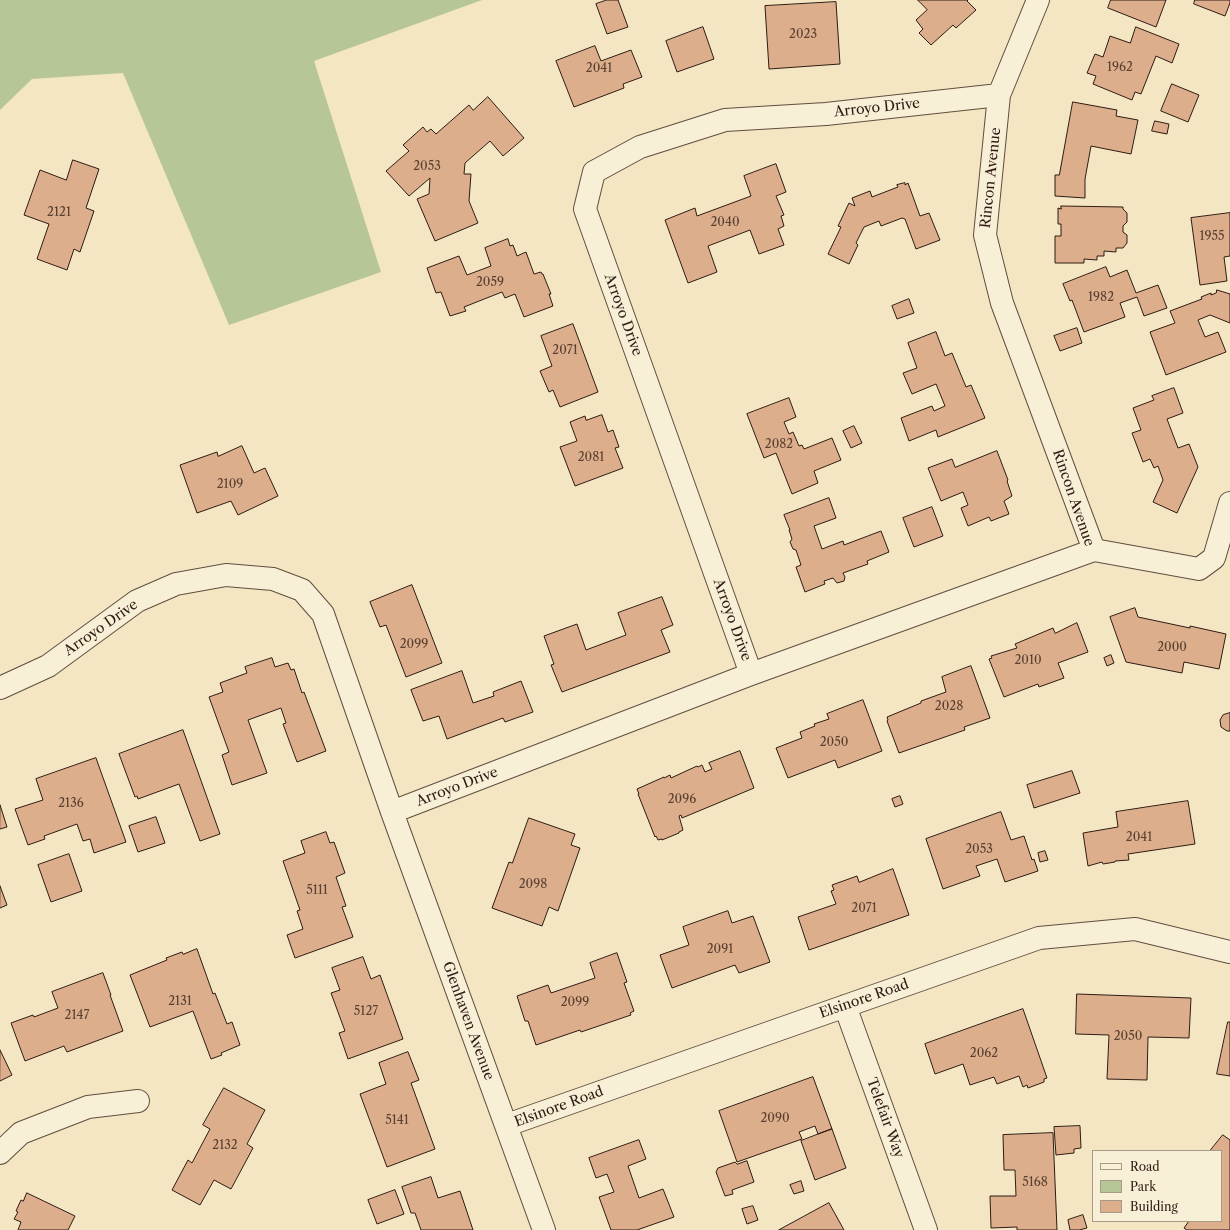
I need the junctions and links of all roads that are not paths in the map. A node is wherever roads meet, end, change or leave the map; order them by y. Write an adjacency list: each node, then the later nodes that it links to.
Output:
1 (1038, 0): 2 (street)
2 (1000, 95): 4 (street, Rincon Avenue); 5 (street, Arroyo Drive)
3 (1230, 503): 4 (street)
4 (1094, 550): 5 (street, Rincon Avenue)
5 (751, 674): 7 (street, Arroyo Drive)
6 (0, 688): 7 (street, Arroyo Drive)
7 (392, 812): 11 (street, Glenhaven Avenue)
8 (1230, 952): 9 (street, Elsinore Road)
9 (845, 1006): 11 (street, Elsinore Road); 14 (street, Telefair Way)
10 (138, 1101): 12 (street)
11 (507, 1126): 13 (street, Glenhaven Avenue)
12 (0, 1153)
13 (544, 1230)
14 (926, 1230)

